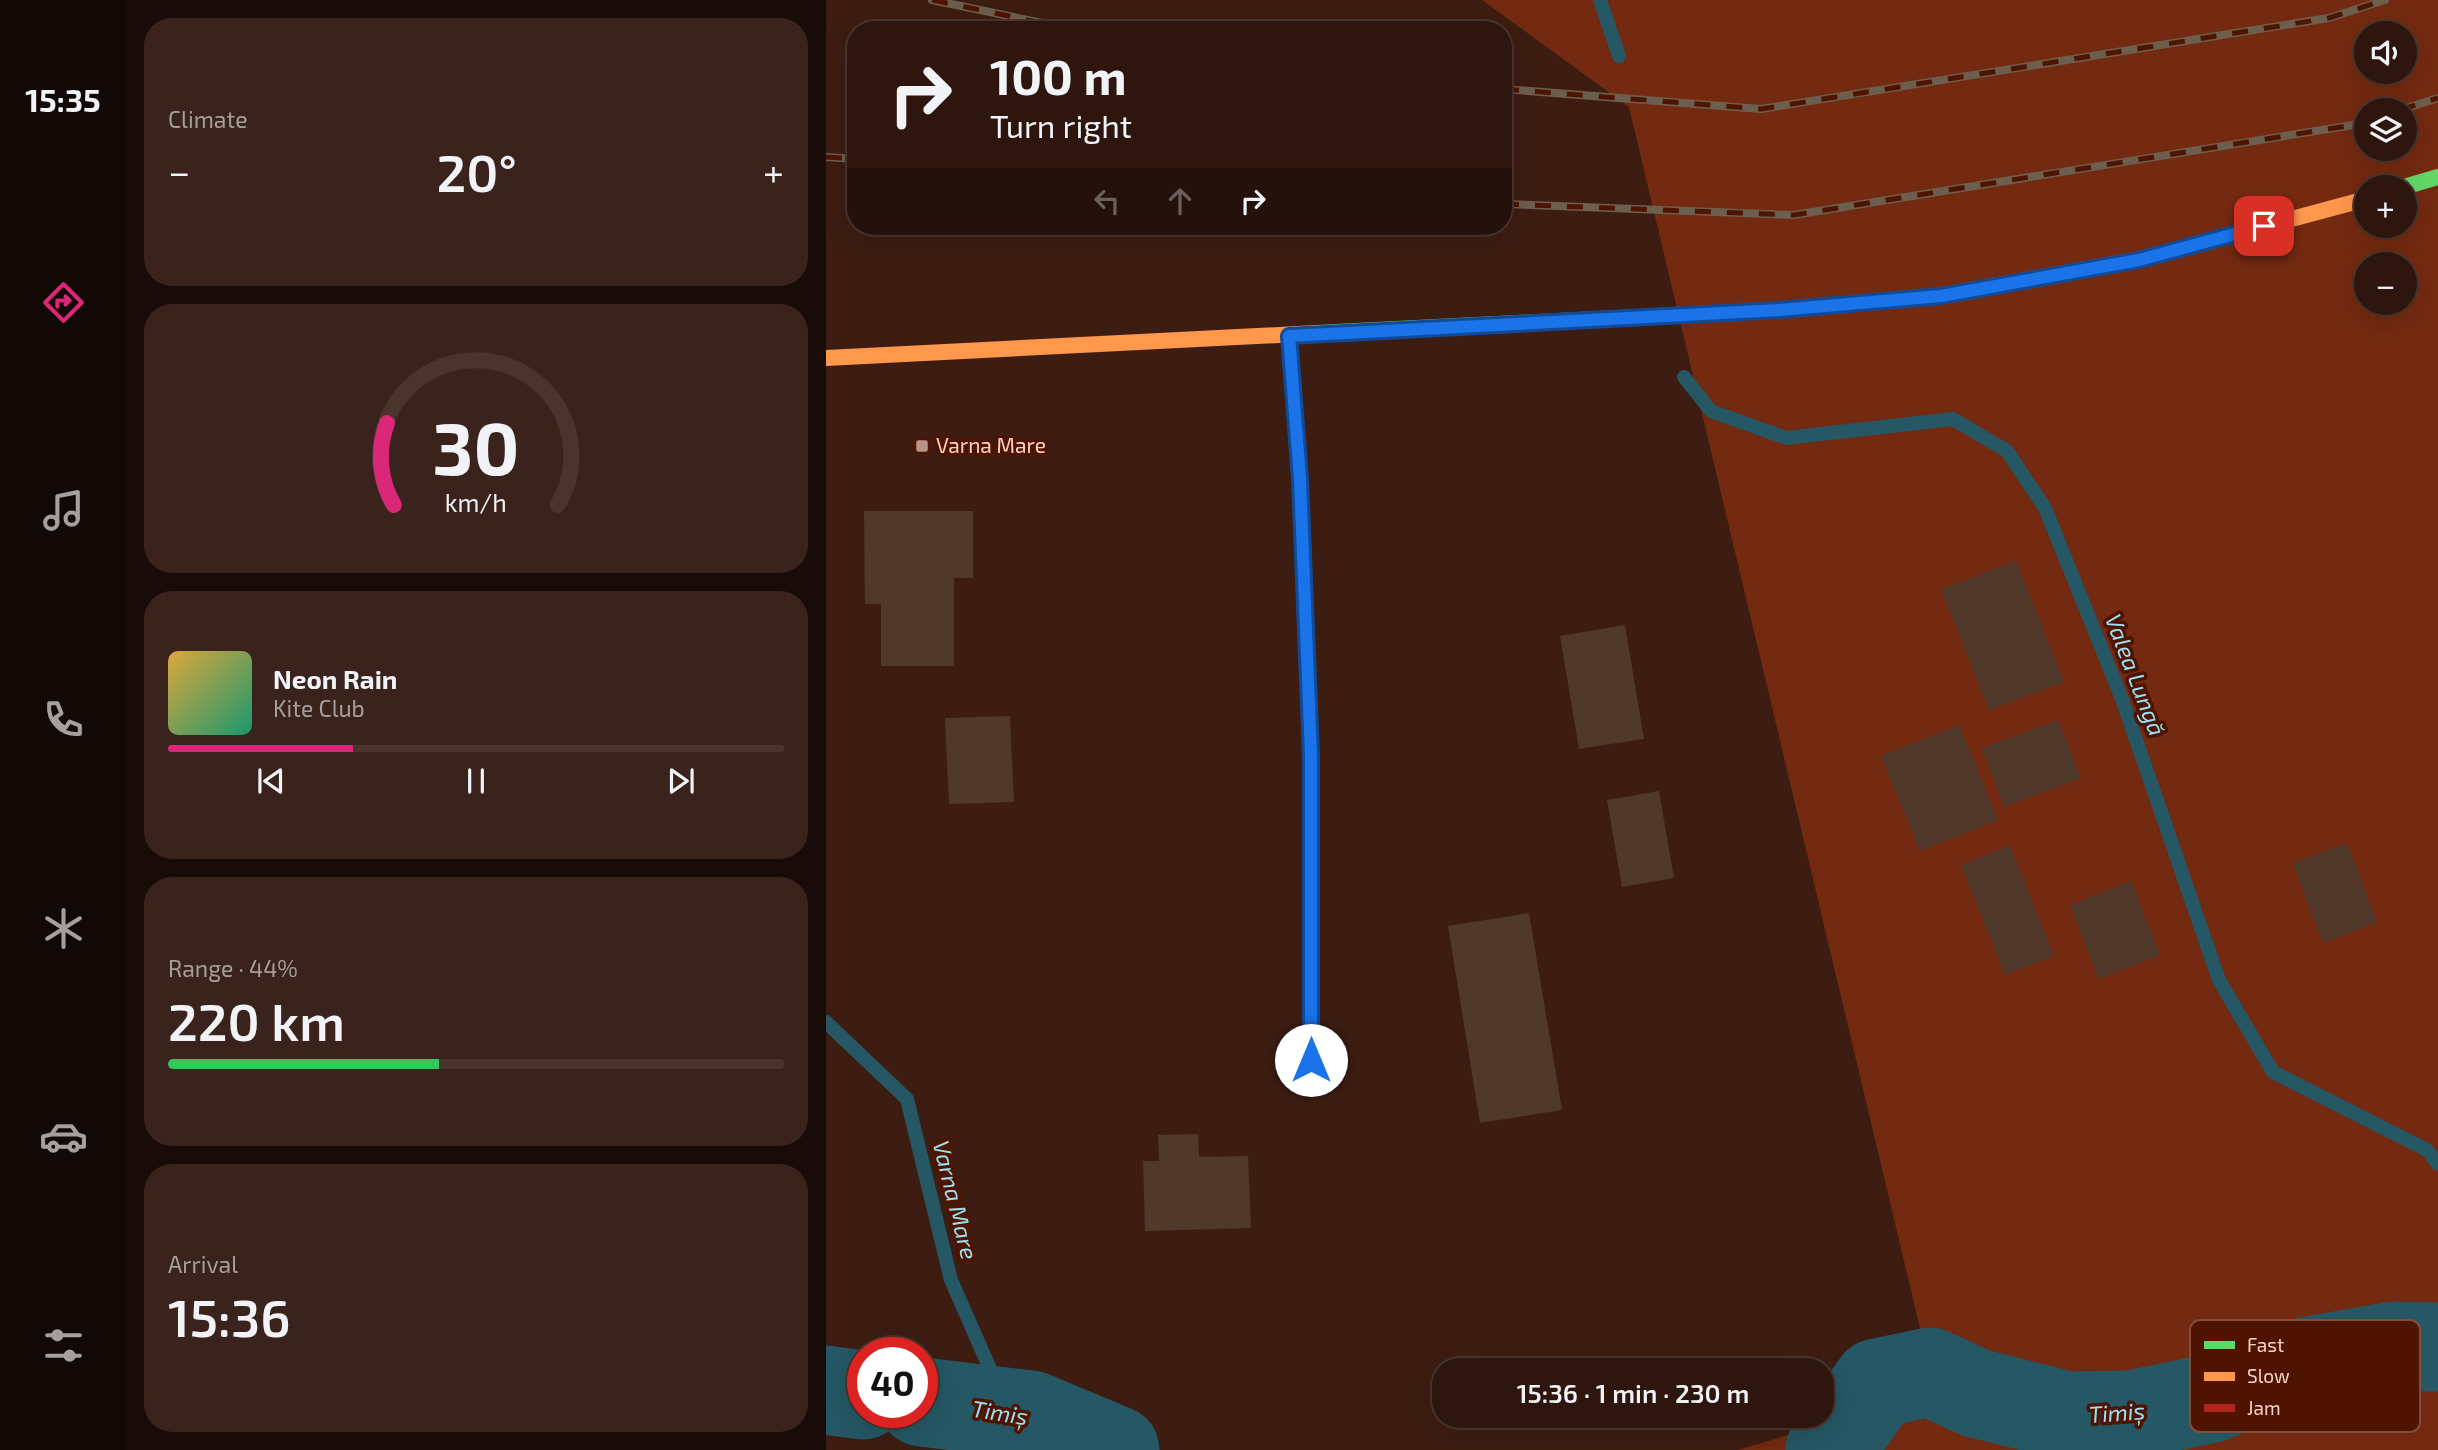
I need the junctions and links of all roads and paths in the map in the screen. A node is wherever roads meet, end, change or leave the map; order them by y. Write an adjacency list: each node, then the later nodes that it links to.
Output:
1 (2438, 177): 2 (main road)
2 (2417, 183)
3 (2354, 202): 4 (main road)
4 (1289, 336): 5 (main road); 6 (main road)
5 (826, 358)
6 (1311, 1060)

